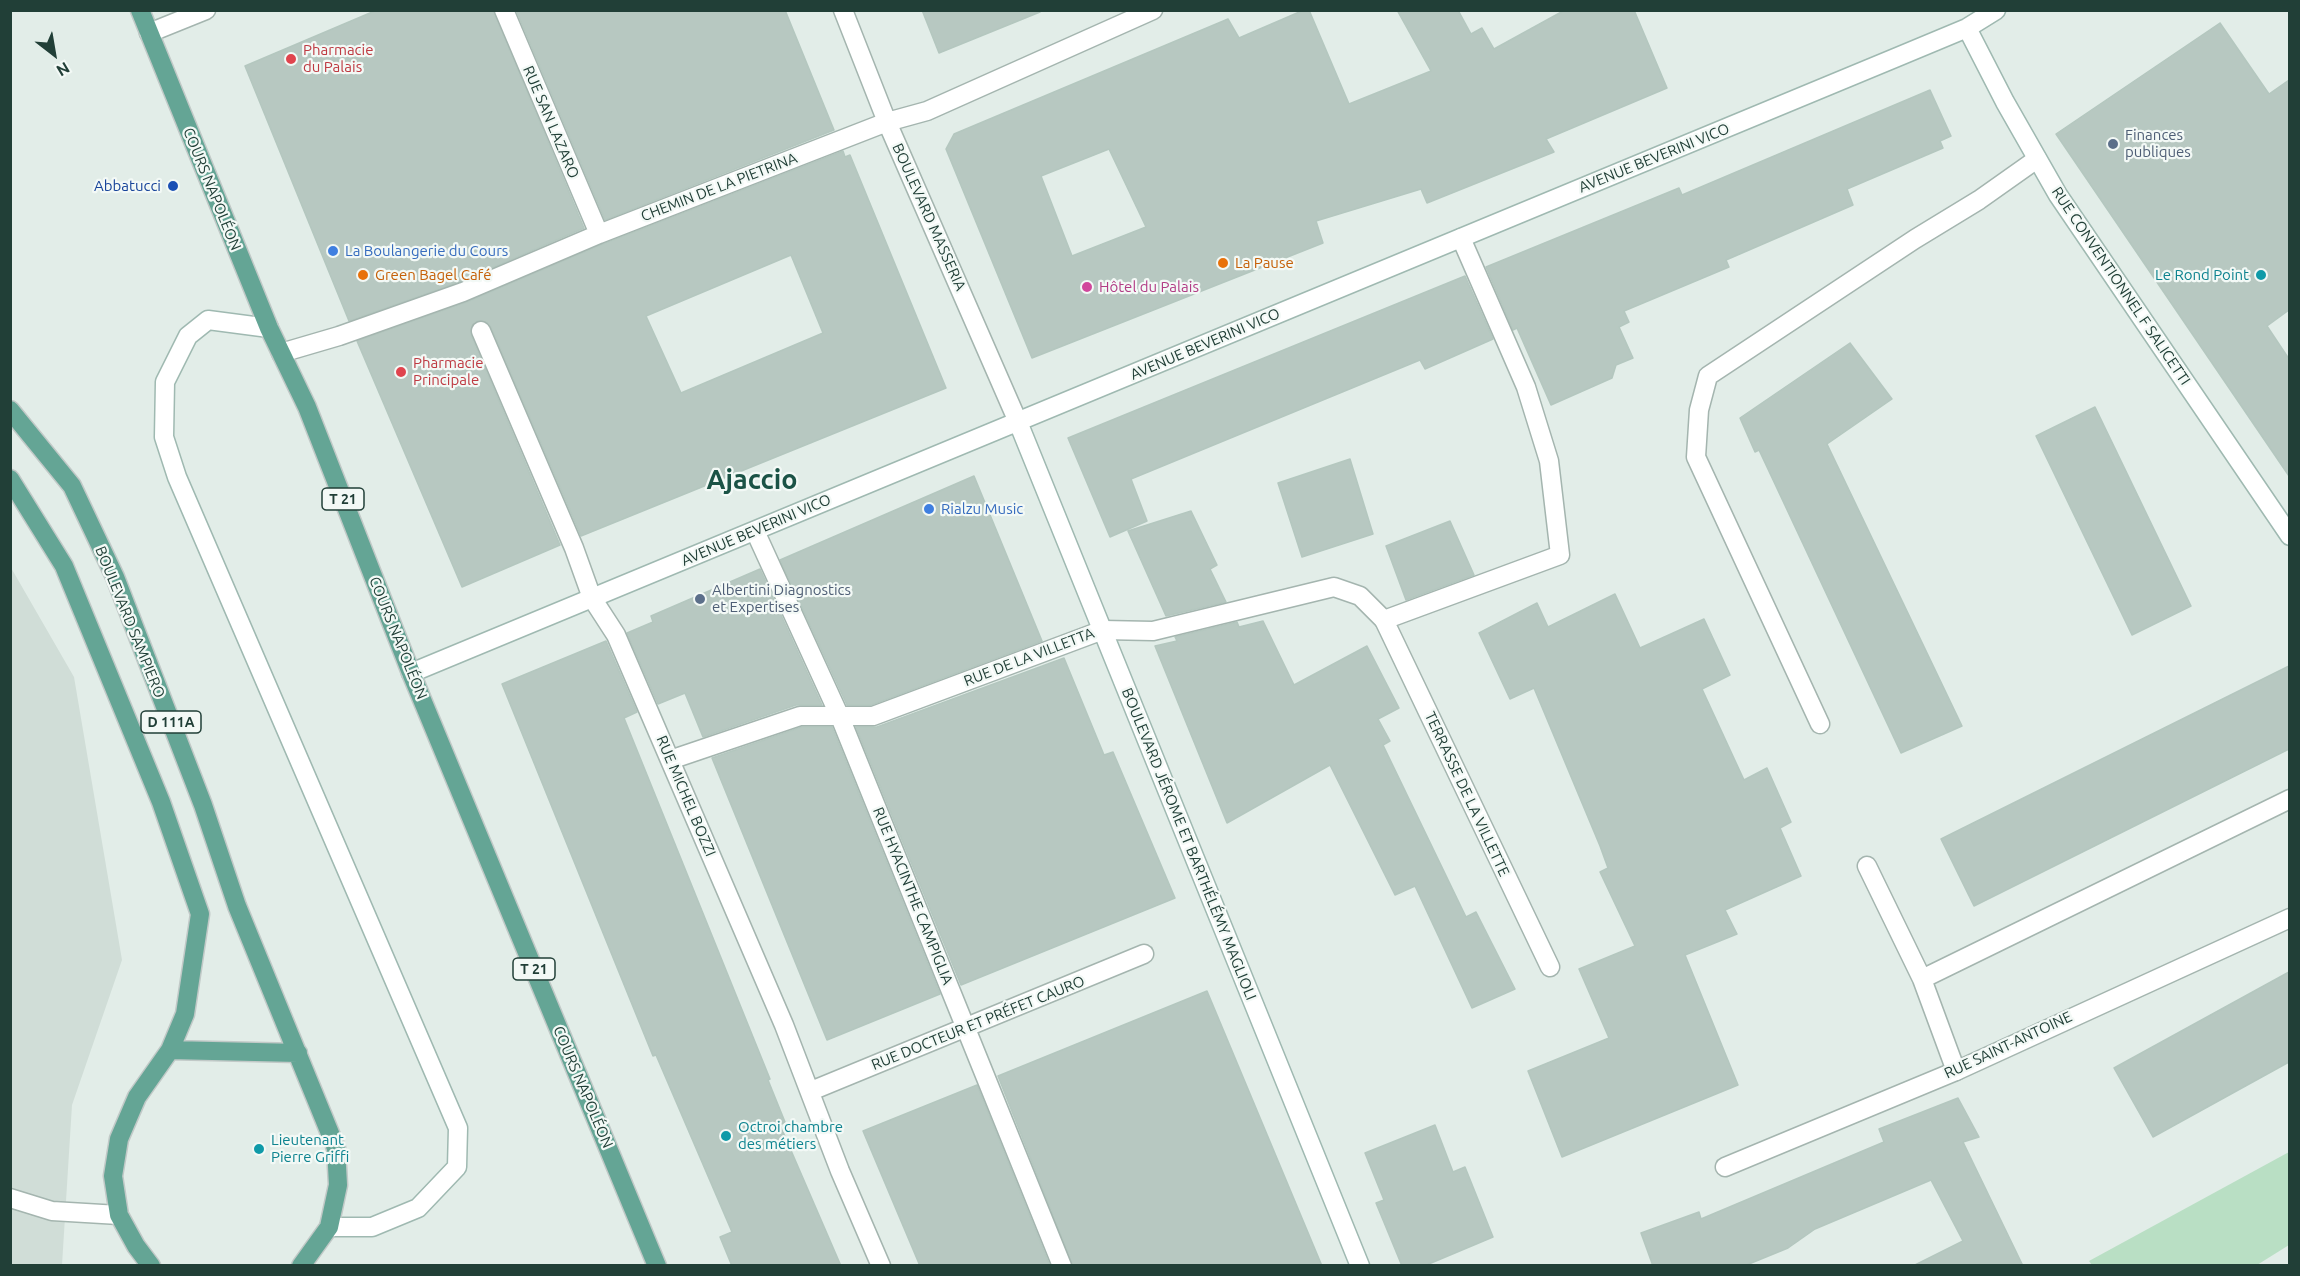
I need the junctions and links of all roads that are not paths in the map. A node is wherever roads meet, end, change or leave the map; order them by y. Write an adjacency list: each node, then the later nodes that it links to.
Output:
1 (140, 10): 8 (main road, COURS NAPOLÉON / T 21)
2 (206, 10): 8 (street)
3 (504, 10): 11 (street, RUE SAN LAZARO)
4 (843, 10): 9 (street, BOULEVARD MASSERIA)
5 (1153, 10): 9 (street, CHEMIN DE LA PIETRINA)
6 (1996, 10): 7 (street, AVENUE BEVERINI VICO)
7 (1967, 28): 10 (street, RUE CONVENTIONNEL F SALICETTI); 12 (street, AVENUE BEVERINI VICO)
8 (149, 33): 13 (main road, COURS NAPOLÉON / T 21)
9 (887, 122): 11 (street, CHEMIN DE LA PIETRINA); 17 (street, BOULEVARD MASSERIA)
10 (2037, 159): 20 (street, RUE CONVENTIONNEL F SALICETTI); 26 (street)
11 (599, 234): 15 (street, CHEMIN DE LA PIETRINA)
12 (1461, 238): 17 (street, AVENUE BEVERINI VICO); 22 (street)
13 (269, 328): 15 (main road, COURS NAPOLÉON / T 21); 42 (street)
14 (481, 331): 21 (street, RUE MICHEL BOZZI)
15 (280, 353): 24 (main road, COURS NAPOLÉON / T 21)
16 (10, 410): 36 (main road, BOULEVARD SAMPIERO / D 111A)
17 (1018, 422): 19 (street, AVENUE BEVERINI VICO); 23 (street, BOULEVARD JÉROME ET BARTHÉLÉMY MAGLIOLI)
18 (10, 479): 35 (main road, D 111A)
19 (755, 531): 21 (street, AVENUE BEVERINI VICO); 25 (street, RUE HYACINTHE CAMPIGLIA)
20 (2289, 536)
21 (592, 598): 24 (street, AVENUE BEVERINI VICO); 27 (street, RUE MICHEL BOZZI)
22 (1384, 620): 23 (street, RUE DE LA VILLETTA); 32 (street, TERRASSE DE LA VILLETTE)
23 (1102, 630): 25 (street, RUE DE LA VILLETTA); 48 (street, BOULEVARD JÉROME ET BARTHÉLÉMY MAGLIOLI)
24 (411, 673): 45 (main road, COURS NAPOLÉON / T 21)
25 (840, 717): 27 (street, RUE DE LA VILLETTA); 34 (street, RUE HYACINTHE CAMPIGLIA)
26 (1820, 724)
27 (670, 760): 38 (street, RUE MICHEL BOZZI)
28 (2289, 799): 33 (street)
29 (1867, 866): 33 (street)
30 (2289, 918): 37 (street, RUE SAINT-ANTOINE)
31 (1144, 954): 34 (street, RUE DOCTEUR ET PRÉFET CAURO)
32 (1550, 967)
33 (1922, 979): 37 (street)
34 (967, 1029): 38 (street, RUE DOCTEUR ET PRÉFET CAURO); 47 (street, RUE HYACINTHE CAMPIGLIA)
35 (170, 1050): 36 (main road); 41 (main road, D 111A)
36 (298, 1053): 42 (main road, D 111A)
37 (1956, 1071): 39 (street, RUE SAINT-ANTOINE)
38 (811, 1091): 46 (street, RUE MICHEL BOZZI)
39 (1725, 1167)
40 (10, 1198): 41 (street)
41 (119, 1215): 43 (main road, D 111A)
42 (329, 1227): 44 (main road, D 111A)
43 (151, 1266)
44 (301, 1266)
45 (657, 1266)
46 (881, 1266)
47 (1062, 1266)
48 (1359, 1266)

